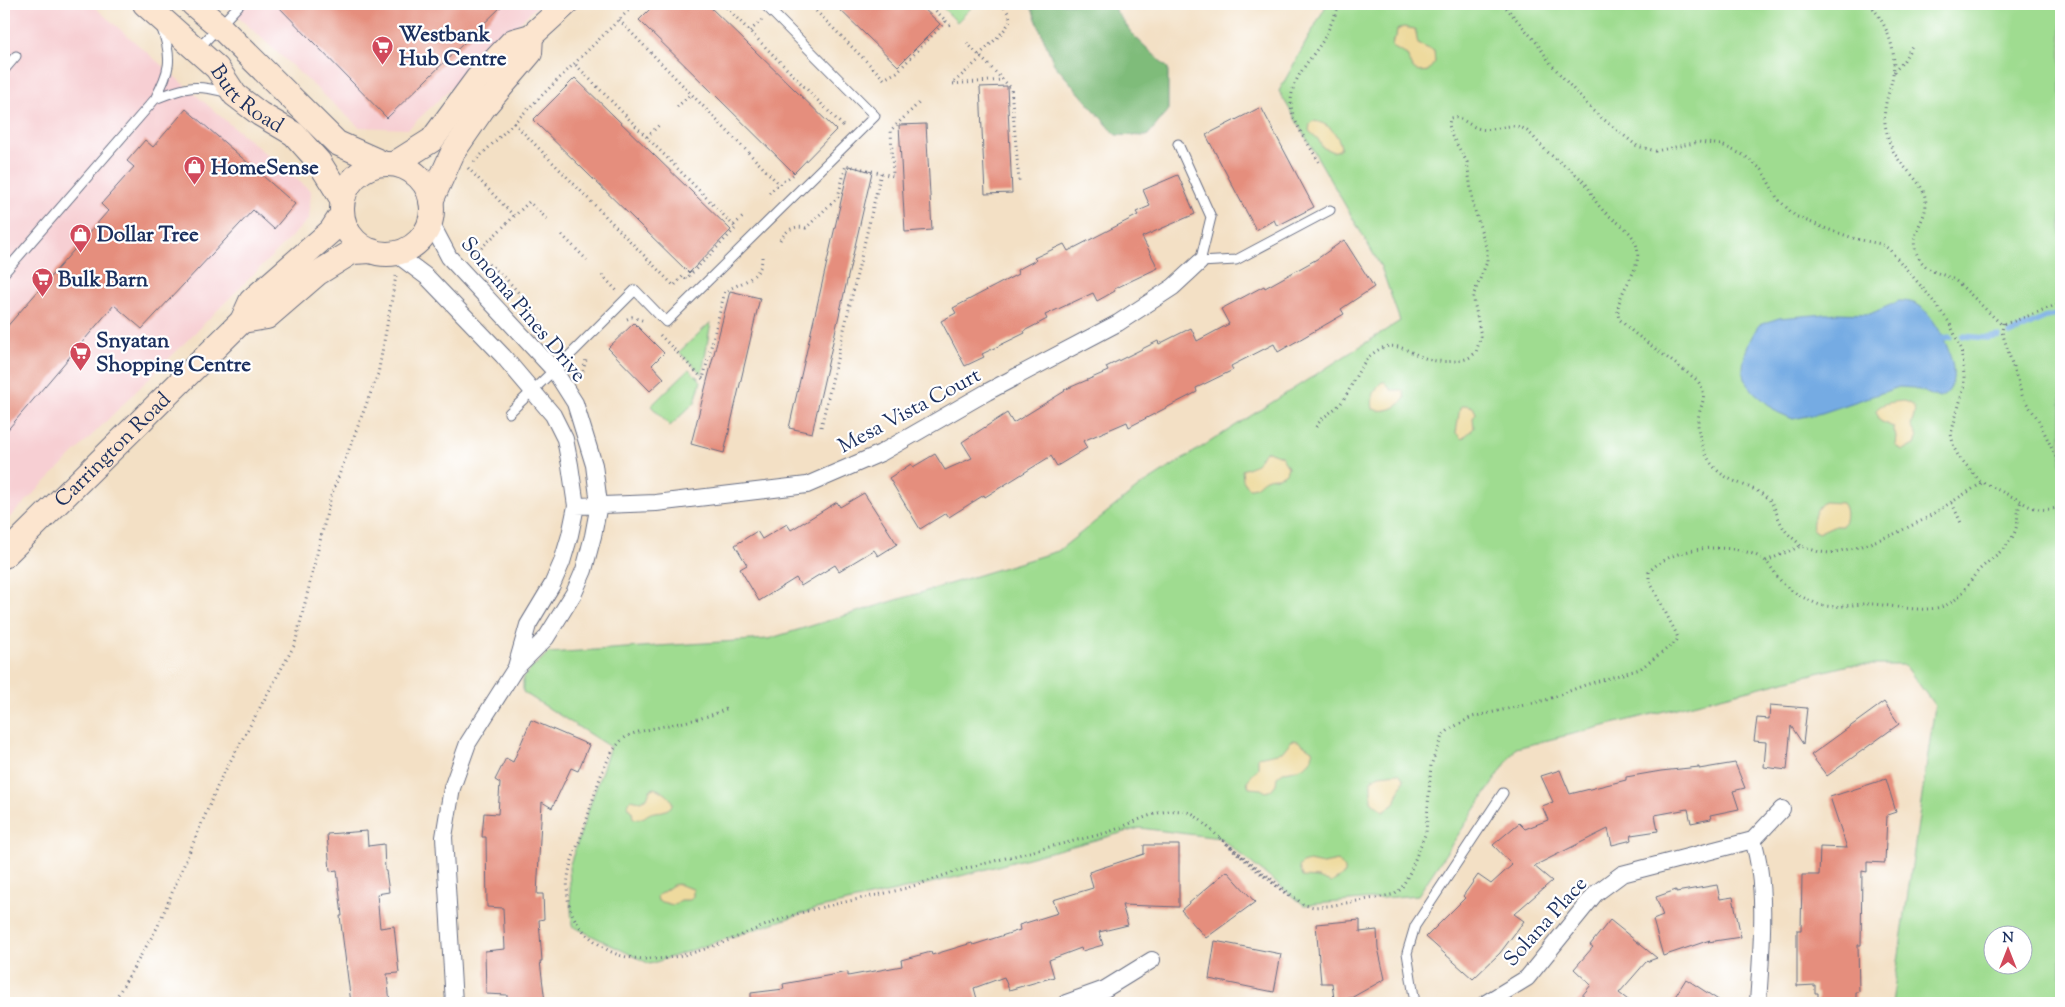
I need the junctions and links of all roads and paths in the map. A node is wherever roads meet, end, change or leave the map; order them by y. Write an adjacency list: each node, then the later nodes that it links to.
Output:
1 (194, 4): 17 (street, Butt Road)
2 (240, 4): 17 (lane)
3 (566, 4): 20 (street)
4 (635, 4): 15 (path)
5 (723, 4): 19 (path)
6 (764, 4): 71 (lane)
7 (809, 4): 16 (path)
8 (929, 4): 16 (path)
9 (1001, 4): 25 (path)
10 (1340, 4): 40 (path)
11 (1503, 4): 77 (path)
12 (1870, 4): 28 (path)
13 (152, 10): 23 (street, Butt Road); 32 (lane)
14 (764, 18): 19 (path)
15 (619, 20): 26 (path); 31 (path)
16 (946, 21): 18 (path)
17 (219, 26): 23 (lane); 41 (street, Butt Road)
18 (952, 26)
19 (750, 31): 37 (path)
20 (531, 36): 41 (street); 51 (street)
21 (967, 43): 25 (path)
22 (1914, 44): 28 (path)
23 (197, 50): 30 (street, Butt Road)
24 (16, 56): 27 (lane)
25 (980, 56): 29 (path); 29 (path)
26 (574, 63): 35 (path); 38 (path)
27 (4, 70)
28 (1893, 73): 69 (path)
29 (1003, 80): 46 (path)
30 (235, 94): 32 (lane); 49 (street, Butt Road)
31 (692, 94): 34 (path); 47 (path)
32 (154, 99): 61 (lane)
33 (920, 102): 45 (path)
34 (677, 107)
35 (514, 123): 43 (path); 55 (path)
36 (661, 123): 38 (path)
37 (836, 132)
38 (647, 137): 55 (path)
39 (1178, 144): 60 (lane)
40 (1319, 162)
41 (388, 164): 49 (street); 51 (street)
42 (462, 164): 43 (path)
43 (468, 168): 53 (path)
44 (795, 173): 47 (path)
45 (881, 173): 57 (path); 74 (path)
46 (1019, 181)
47 (779, 184): 48 (path)
48 (769, 193)
49 (342, 206): 58 (street); 68 (street, Carrington Road)
50 (1330, 210): 60 (lane)
51 (431, 211): 58 (street); 71 (street, Sonoma Pines Drive)
52 (745, 214): 55 (path)
53 (514, 216): 54 (path); 70 (path)
54 (547, 219)
55 (734, 225)
56 (562, 235): 59 (path)
57 (780, 240)
58 (388, 258): 68 (street); 72 (street, Sonoma Pines Drive); 94 (path)
59 (587, 260)
60 (1200, 262): 80 (street, Mesa Vista Court)
61 (4, 273)
62 (602, 275): 63 (path)
63 (617, 291)
64 (2061, 304): 66 (path); 69 (path)
65 (4, 310): 67 (path)
66 (2061, 310)
67 (9, 315)
68 (242, 321): 85 (street, Carrington Road)
69 (2003, 323): 76 (path)
70 (551, 340)
71 (554, 370): 72 (lane); 80 (street, Sonoma Pines Drive)
72 (533, 390): 73 (lane); 81 (street, Sonoma Pines Drive)
73 (509, 413)
74 (821, 427)
75 (1316, 427): 84 (path)
76 (2061, 468)
77 (1982, 483): 78 (path); 79 (path)
78 (2021, 501): 82 (path); 86 (path)
79 (1952, 503): 83 (path); 84 (path)
80 (599, 504): 81 (street, Mesa Vista Court); 87 (street, Sonoma Pines Drive)
81 (576, 506): 87 (street, Sonoma Pines Drive)
82 (2061, 507)
83 (1962, 523)
84 (1801, 546): 86 (path)
85 (4, 556)
86 (1766, 561): 91 (path)
87 (515, 669): 95 (street, Sonoma Pines Drive)
88 (726, 709): 91 (path)
89 (1503, 793): 97 (lane)
90 (1782, 809): 92 (street)
91 (1220, 838): 91 (path)
92 (1753, 840): 98 (street, Solana Place); 99 (street)
93 (1152, 960): 96 (street)
94 (113, 1003)
95 (454, 1003)
96 (1066, 1003)
97 (1415, 1003)
98 (1486, 1003)
99 (1758, 1003)

